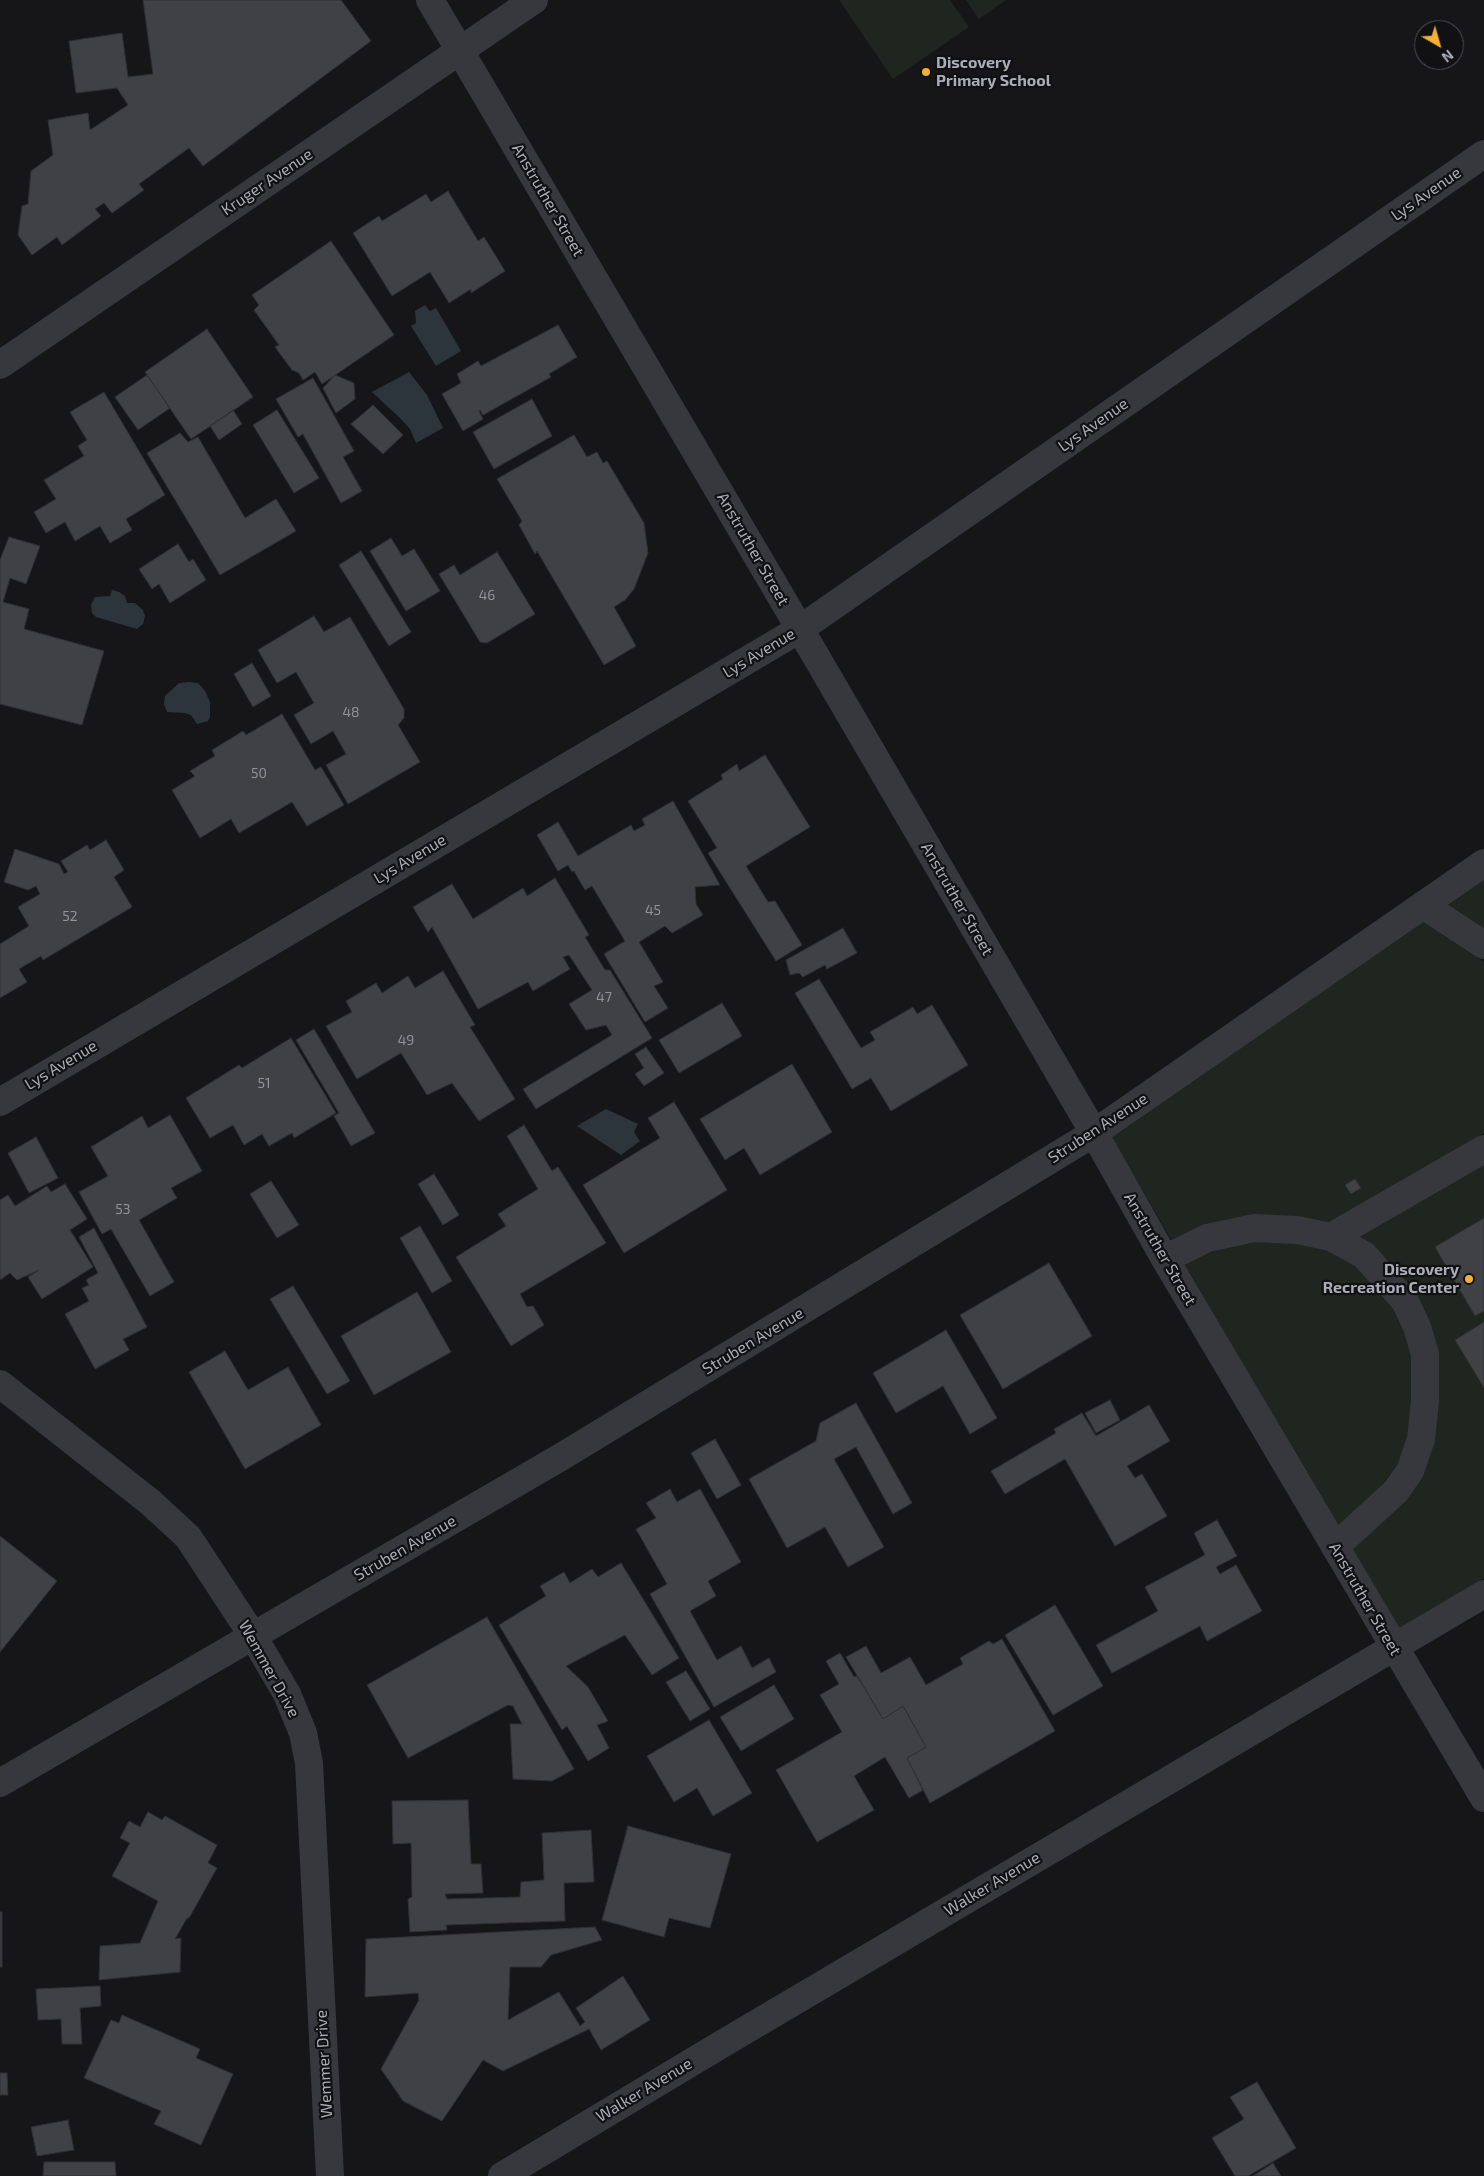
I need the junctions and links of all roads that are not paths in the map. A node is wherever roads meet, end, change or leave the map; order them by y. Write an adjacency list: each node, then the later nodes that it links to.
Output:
1 (430, 0): 3 (street, Anstruther Street)
2 (534, 0): 3 (street, Kruger Avenue)
3 (460, 49): 5 (street, Kruger Avenue); 6 (street, Anstruther Street)
4 (1484, 154): 6 (street, Lys Avenue)
5 (0, 364)
6 (800, 629): 10 (street, Lys Avenue); 11 (street, Anstruther Street)
7 (1484, 863): 8 (street, Struben Avenue)
8 (1423, 906): 9 (street); 11 (street, Struben Avenue)
9 (1484, 945)
10 (0, 1102)
11 (1094, 1133): 14 (street, Anstruther Street); 18 (street, Struben Avenue)
12 (1484, 1149): 13 (street)
13 (1331, 1237): 14 (street); 16 (street)
14 (1165, 1259): 16 (street, Anstruther Street)
15 (0, 1384): 18 (street, Wemmer Drive)
16 (1335, 1547): 19 (street, Anstruther Street)
17 (1484, 1594): 19 (street, Walker Avenue)
18 (253, 1636): 20 (street, Struben Avenue); 22 (street, Wemmer Drive)
19 (1393, 1647): 21 (street, Anstruther Street); 23 (street, Walker Avenue)
20 (0, 1783)
21 (1484, 1798)
22 (330, 2176)
23 (502, 2176)

